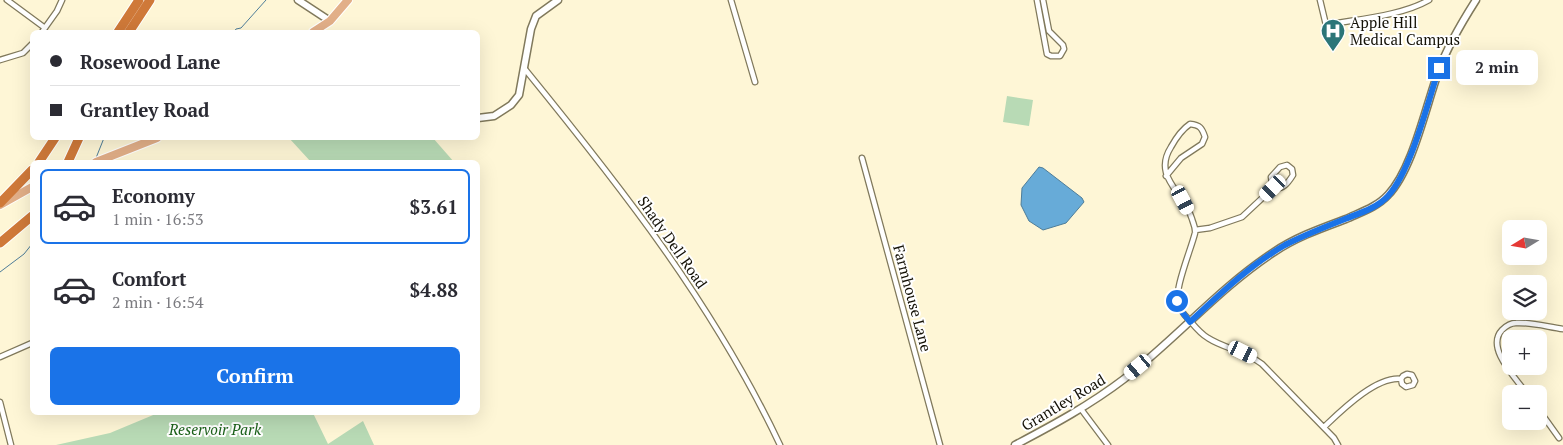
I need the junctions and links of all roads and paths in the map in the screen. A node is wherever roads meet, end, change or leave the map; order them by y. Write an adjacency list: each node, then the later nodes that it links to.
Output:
1 (7, 0): 15 (street)
2 (62, 0): 15 (street)
3 (139, 0): 16 (highway)
4 (150, 0): 17 (highway)
5 (298, 0): 14 (street)
6 (348, 0): 14 (main road)
7 (558, 0): 21 (street)
8 (731, 0): 22 (street)
9 (1037, 0): 10 (street)
10 (1043, 0)
11 (1320, 0): 12 (street)
12 (1429, 0)
13 (1476, 0): 39 (street, Grantley Road)
14 (330, 21): 18 (main road)
15 (43, 30)
16 (119, 30)
17 (130, 30)
18 (316, 30)
19 (30, 46): 20 (street)
20 (0, 60)
21 (524, 68): 23 (street); 51 (street, Shady Dell Road)
22 (755, 82)
23 (480, 118)
24 (54, 140): 28 (highway)
25 (78, 140): 29 (highway)
26 (153, 140): 30 (main road)
27 (862, 158): 52 (street, Farmhouse Lane)
28 (40, 160)
29 (69, 160)
30 (109, 160)
31 (30, 172): 35 (highway)
32 (1166, 176): 32 (street); 37 (street)
33 (30, 188): 35 (main road)
34 (1273, 188): 34 (street); 37 (street)
35 (0, 204)
36 (30, 218): 38 (highway)
37 (1196, 230): 39 (street)
38 (0, 243)
39 (1190, 322): 46 (street, Grantley Road); 48 (street)
40 (1563, 330): 44 (street)
41 (30, 344): 42 (street)
42 (0, 357)
43 (1401, 380): 48 (street)
44 (1521, 385)
45 (0, 402): 50 (street)
46 (1082, 409): 53 (street, Grantley Road); 54 (street)
47 (1547, 421): 49 (street)
48 (1324, 427): 55 (street)
49 (1559, 438)
50 (11, 445)
51 (780, 445)
52 (940, 445)
53 (1015, 445)
54 (1108, 445)
55 (1338, 445)

